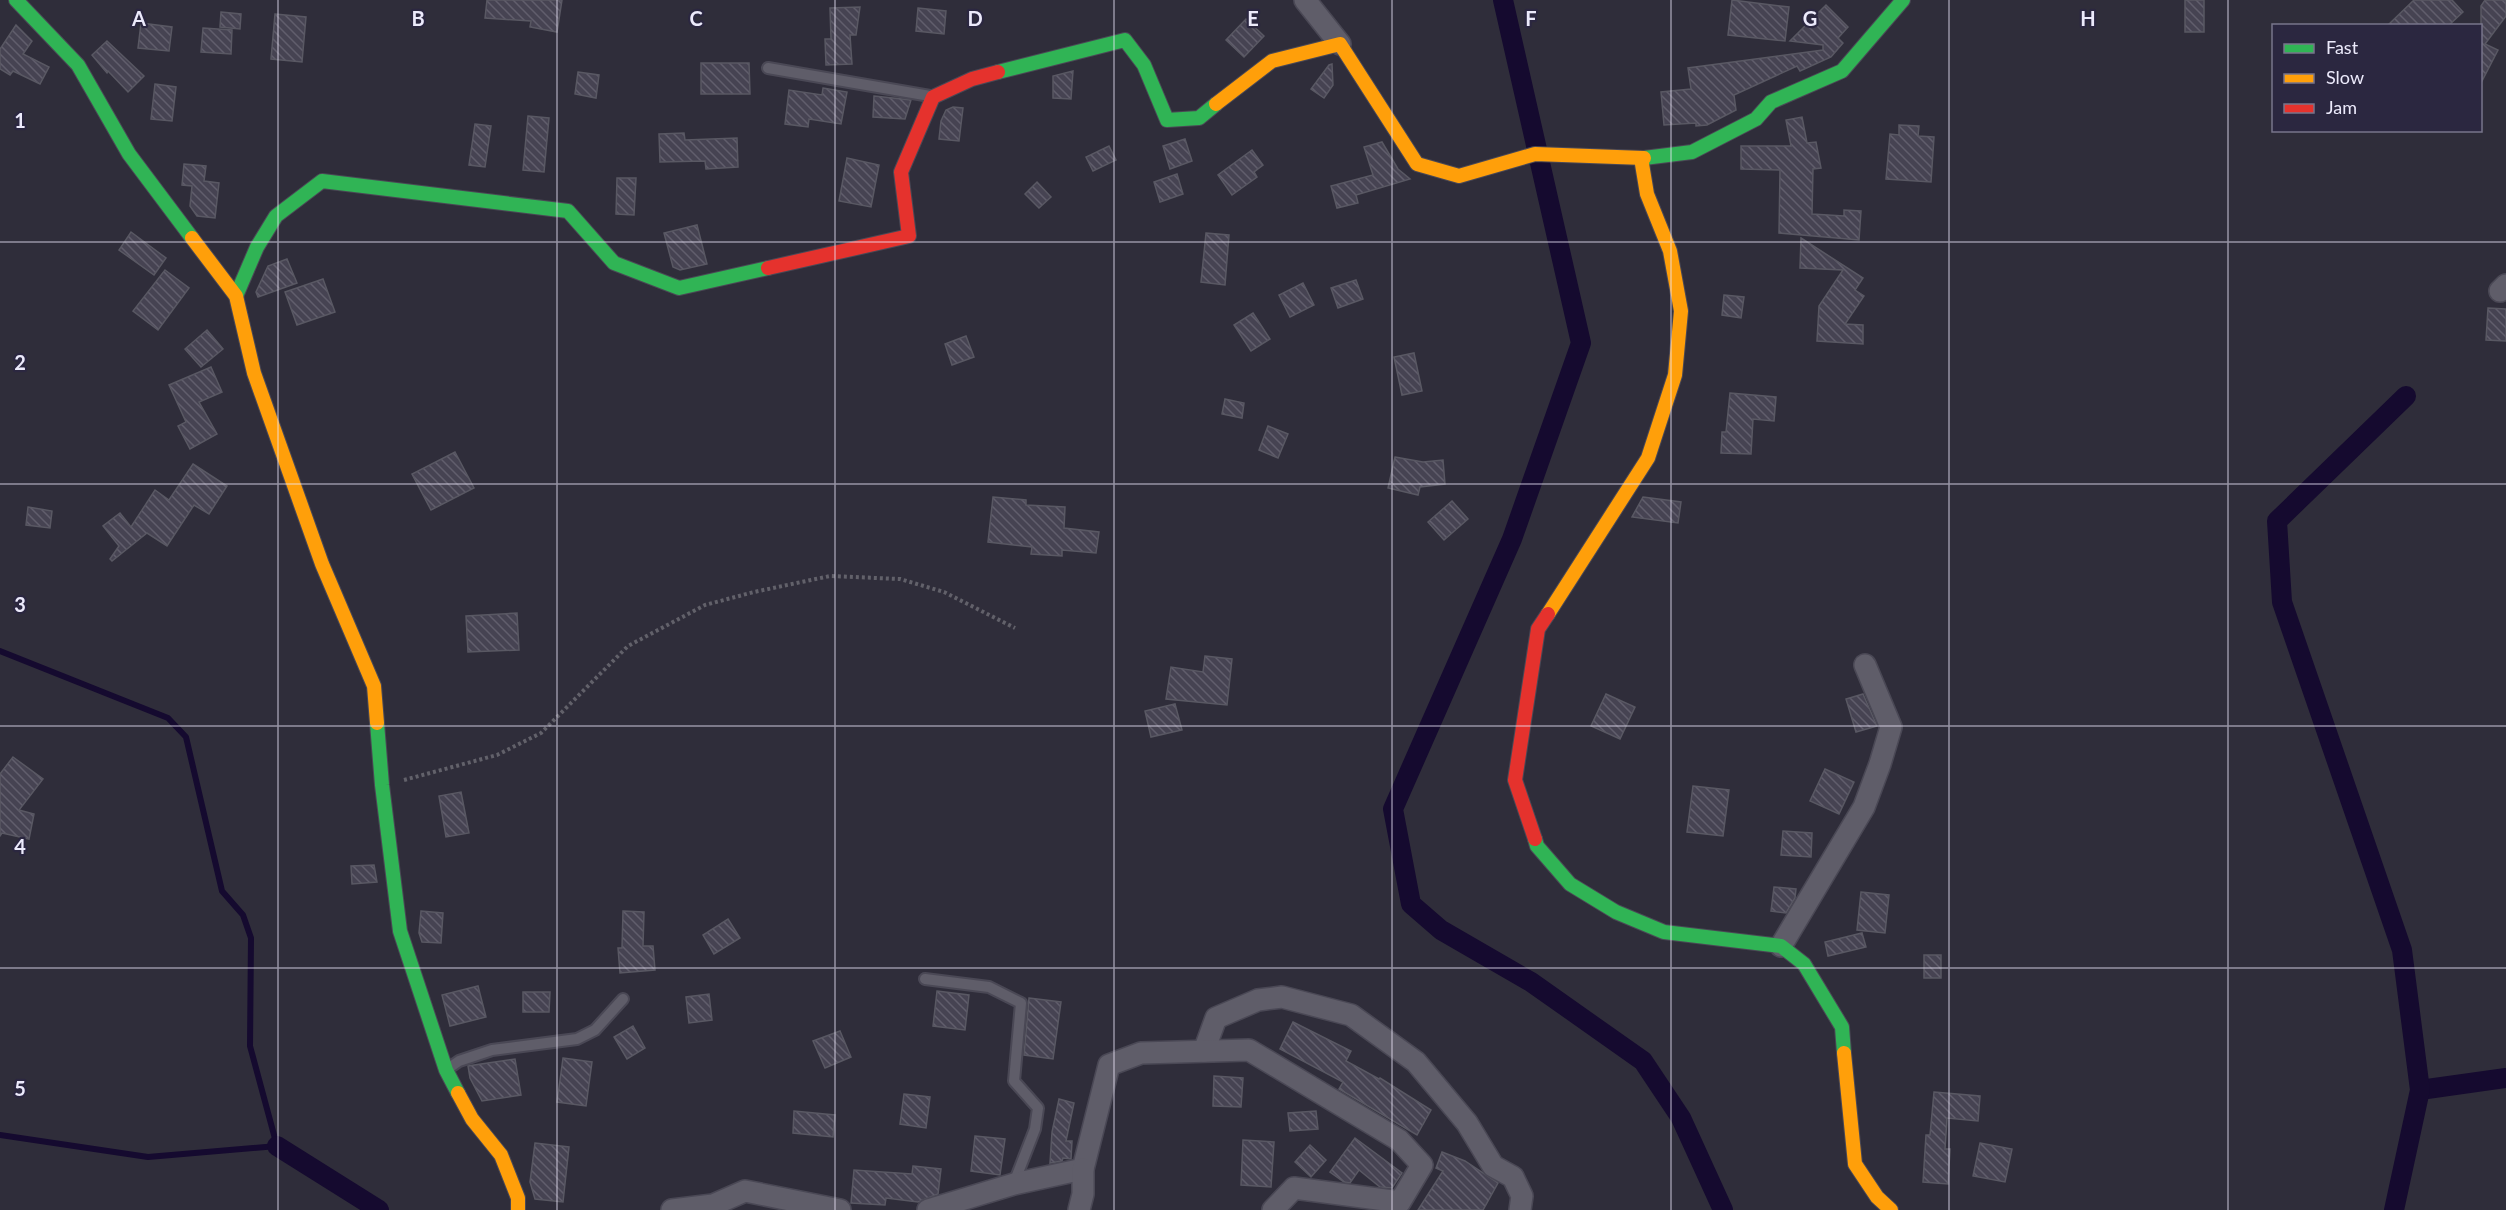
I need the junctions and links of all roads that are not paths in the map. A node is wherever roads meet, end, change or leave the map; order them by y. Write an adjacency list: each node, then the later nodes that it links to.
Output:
1 (16, 0): 8 (street)
2 (1305, 0): 4 (street)
3 (1903, 0): 7 (street)
4 (1340, 44): 6 (street); 7 (street)
5 (768, 68): 6 (lane)
6 (933, 97): 8 (street)
7 (1641, 158): 10 (street)
8 (236, 296): 14 (street)
9 (1865, 665): 10 (street)
10 (1781, 946): 24 (street)
11 (925, 979): 16 (lane)
12 (624, 999): 14 (lane)
13 (1204, 1051): 15 (street); 22 (street); 23 (street)
14 (446, 1070): 17 (street)
15 (1083, 1169): 16 (street); 21 (street)
16 (1014, 1184): 20 (street)
17 (518, 1210)
18 (672, 1210): 19 (street)
19 (840, 1210)
20 (928, 1210)
21 (1079, 1210)
22 (1273, 1210)
23 (1520, 1210)
24 (1891, 1210)

